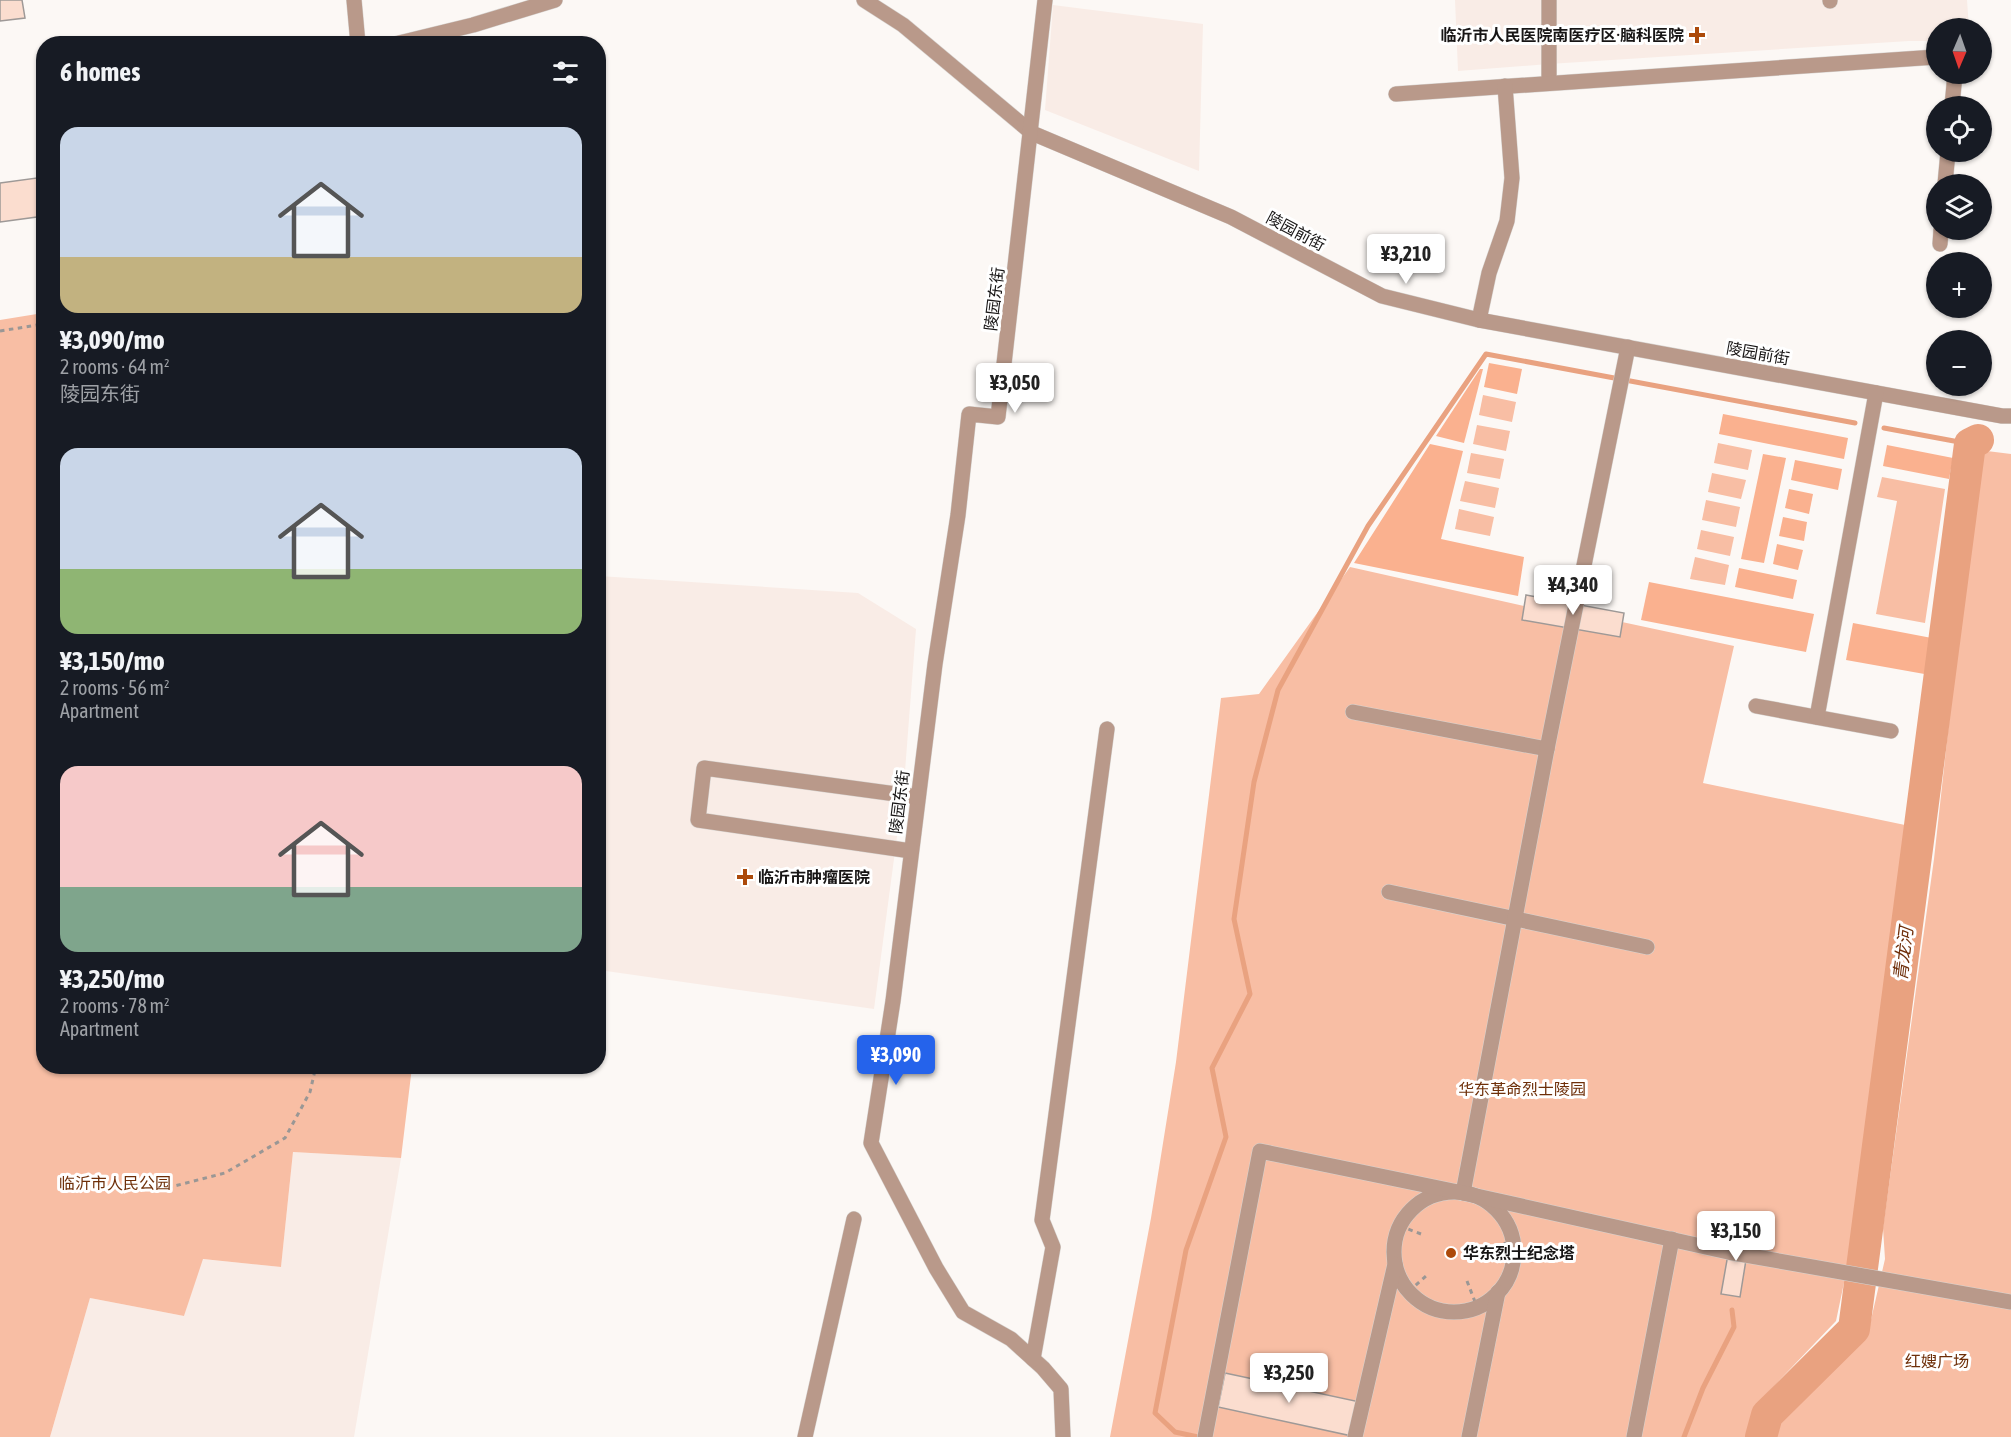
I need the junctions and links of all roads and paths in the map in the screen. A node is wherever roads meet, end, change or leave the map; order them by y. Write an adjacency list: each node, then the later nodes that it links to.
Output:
1 (354, 0): 6 (street)
2 (555, 0): 7 (street)
3 (864, 0): 12 (street, 陵园前街)
4 (1045, 0): 12 (street)
5 (1549, 0): 9 (street)
6 (356, 36)
7 (428, 36)
8 (1926, 58): 9 (street)
9 (1549, 83): 10 (street)
10 (1505, 86): 11 (street); 13 (street)
11 (1396, 94)
12 (1032, 133): 13 (street, 陵园前街); 25 (street, 陵园东街)
13 (1479, 320): 16 (street, 陵园前街)
14 (36, 325): 15 (path)
15 (0, 331)
16 (1628, 347): 17 (street, 陵园前街); 24 (street)
17 (1876, 393): 18 (street, 陵园前街); 21 (street)
18 (2011, 416)
19 (1756, 706): 21 (street)
20 (1353, 712): 24 (street)
21 (1817, 717): 23 (street)
22 (1107, 729): 46 (street)
23 (1891, 731)
24 (1547, 749): 28 (street)
25 (918, 797): 26 (street, 陵园东街); 26 (street)
26 (911, 850): 46 (street, 陵园东街)
27 (1389, 892): 28 (street)
28 (1514, 919): 29 (street); 32 (street)
29 (1647, 947)
30 (314, 1074): 31 (path)
31 (159, 1190)
32 (1463, 1193): 34 (street); 36 (street); 37 (street); 47 (street)
33 (854, 1219): 48 (street)
34 (1400, 1226): 35 (path); 39 (street)
35 (1421, 1234)
36 (1672, 1239): 44 (street); 52 (street)
37 (1513, 1242): 38 (path); 43 (street)
38 (1486, 1247)
39 (1395, 1264): 42 (street); 50 (street)
40 (1426, 1276): 42 (path)
41 (1467, 1281): 45 (path)
42 (1409, 1291): 45 (street)
43 (1498, 1292): 45 (street); 51 (street)
44 (2011, 1302)
45 (1477, 1306)
46 (1033, 1359): 49 (street, 陵园东街)
47 (1206, 1432)
48 (805, 1437)
49 (1063, 1437)
50 (1355, 1437)
51 (1469, 1437)
52 (1634, 1437)

